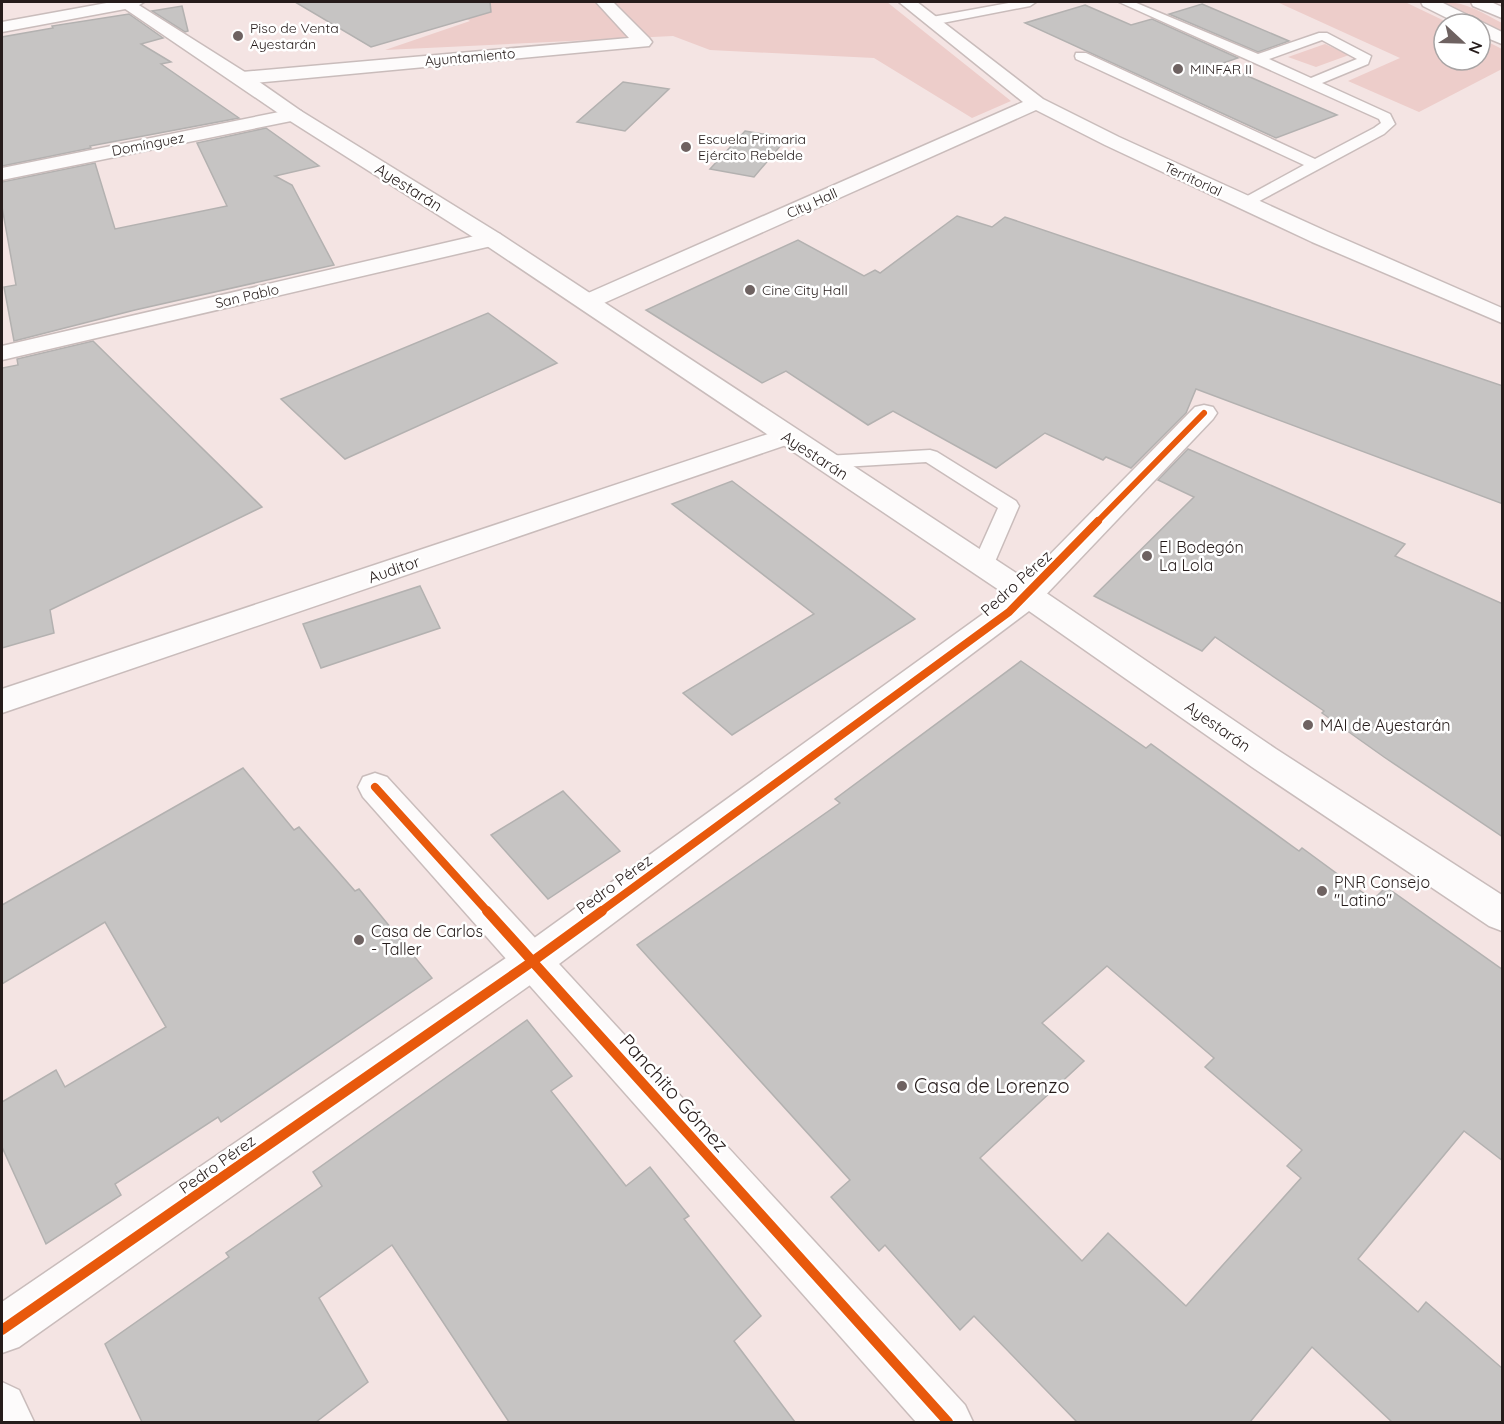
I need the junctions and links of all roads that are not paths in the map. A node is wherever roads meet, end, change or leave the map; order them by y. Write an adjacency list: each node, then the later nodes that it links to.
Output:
1 (128, 2): 11 (main road); 16 (main road, Ayestarán)
2 (604, 2): 16 (main road, Ayuntamiento)
3 (907, 2): 10 (main road, Territorial)
4 (1030, 2): 10 (lane)
5 (1125, 2): 15 (lane)
6 (1429, 2): 8 (main road)
7 (1479, 2): 9 (main road)
8 (1449, 12)
9 (1503, 13)
10 (932, 21): 18 (main road, Territorial)
11 (2, 27)
12 (1306, 28): 13 (lane)
13 (1323, 36): 15 (lane); 17 (lane)
14 (1081, 56): 20 (lane)
15 (1257, 59): 17 (lane)
16 (242, 78): 19 (main road, Ayestarán)
17 (1312, 82): 20 (lane)
18 (1036, 103): 22 (main road, Territorial); 24 (main road, City Hall)
19 (294, 115): 21 (main road, Domínguez); 23 (main road, Ayestarán)
20 (1316, 165): 22 (lane)
21 (2, 174)
22 (1245, 203): 25 (main road, Territorial)
23 (492, 239): 24 (main road, Ayestarán); 26 (main road, San Pablo)
24 (587, 302): 28 (main road, Ayestarán)
25 (1503, 316)
26 (2, 353)
27 (1204, 413): 31 (main road, Pedro Pérez)
28 (786, 436): 29 (main road, Ayestarán); 32 (main road, Auditor)
29 (826, 462): 30 (main road, Ayestarán); 30 (lane)
30 (983, 566): 31 (main road, Ayestarán)
31 (1028, 595): 34 (main road, Ayestarán); 35 (main road, Pedro Pérez)
32 (2, 701)
33 (375, 787): 35 (main road, Panchito Gómez)
34 (1503, 915)
35 (533, 961): 36 (main road, Pedro Pérez); 39 (main road, Panchito Gómez)
36 (2, 1329)
37 (2, 1407): 38 (main road)
38 (9, 1422)
39 (948, 1422)

